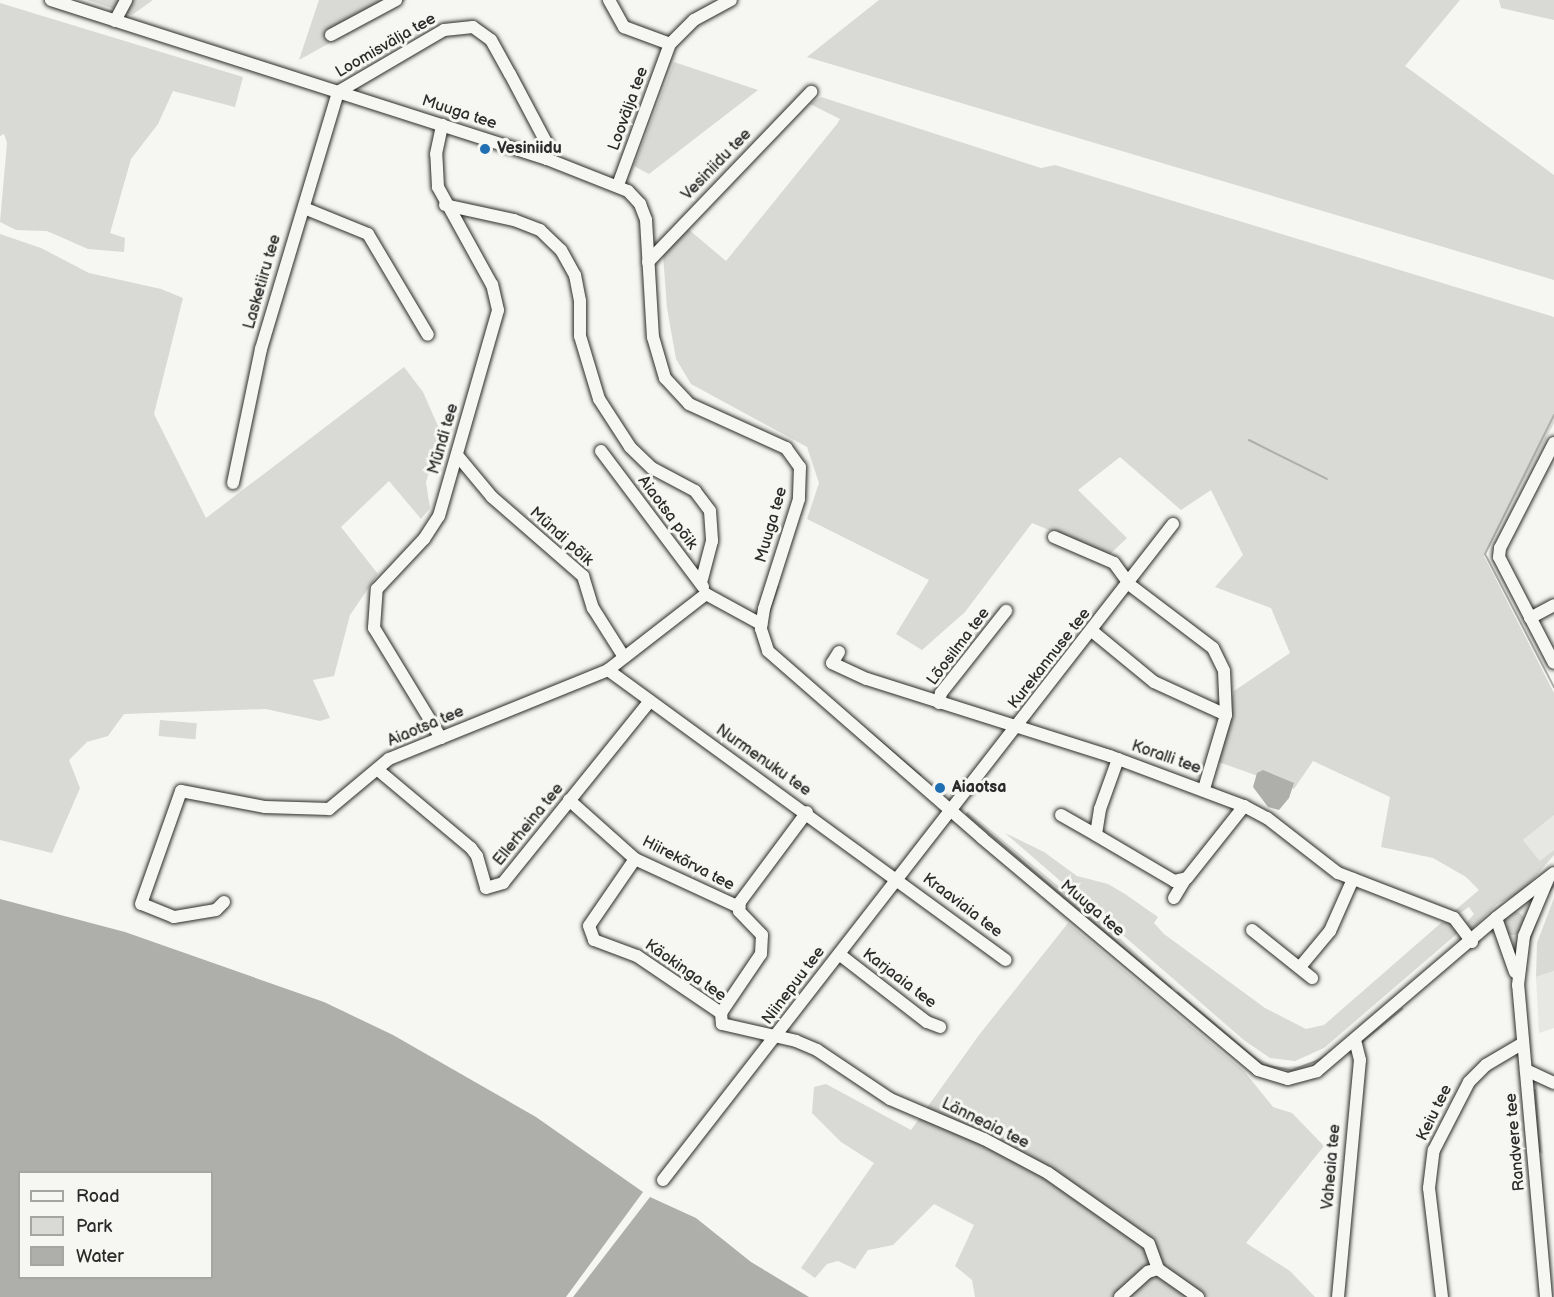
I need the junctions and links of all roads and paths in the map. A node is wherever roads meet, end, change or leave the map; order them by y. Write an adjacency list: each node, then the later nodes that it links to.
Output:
1 (51, 0): 6 (street, Muuga tee)
2 (126, 0): 6 (street)
3 (396, 0): 7 (street)
4 (609, 0): 8 (street)
5 (731, 0): 8 (street)
6 (115, 21): 9 (street, Muuga tee)
7 (331, 35)
8 (670, 44): 13 (street, Loovälja tee)
9 (338, 92): 11 (street, Muuga tee); 12 (street, Loomisvälja tee); 15 (street, Lasketiiru tee)
10 (811, 93): 16 (street, Vesiniidu tee)
11 (442, 125): 12 (street, Muuga tee); 14 (street, Mündi tee)
12 (547, 159): 13 (street, Muuga tee)
13 (618, 185): 16 (street, Muuga tee)
14 (445, 205): 20 (street, Mündi tee); 25 (street)
15 (304, 208): 17 (street); 21 (street, Lasketiiru tee)
16 (648, 262): 29 (street, Muuga tee)
17 (428, 335)
18 (1554, 443): 28 (street)
19 (601, 451): 25 (street, Aiaotsa põik)
20 (457, 456): 32 (street, Mündi põik); 39 (street, Mündi tee)
21 (233, 483)
22 (1173, 524): 24 (street, Kurekannuse tee)
23 (1054, 537): 24 (street)
24 (1130, 585): 30 (street, Kurekannuse tee); 37 (street)
25 (704, 588): 29 (street); 32 (street, Aiaotsa tee)
26 (1554, 605): 28 (street)
27 (1006, 611): 36 (street, Lõosilma tee)
28 (1530, 618): 33 (street)
29 (761, 624): 46 (street, Muuga tee)
30 (1092, 631): 37 (street); 38 (street, Kurekannuse tee)
31 (839, 651): 36 (street, Koralli tee)
32 (624, 657): 34 (street, Aiaotsa tee)
33 (1554, 663)
34 (608, 670): 35 (street, Nurmenuku tee); 39 (street, Aiaotsa tee)
35 (650, 701): 43 (street, Ellerheina tee); 45 (street, Nurmenuku tee)
36 (939, 703): 38 (street, Koralli tee)
37 (1226, 715): 42 (street)
38 (1018, 728): 40 (street, Koralli tee); 46 (street, Kurekannuse tee)
39 (441, 738): 41 (street, Aiaotsa tee)
40 (1118, 759): 42 (street, Koralli tee); 48 (street)
41 (378, 770): 43 (street, Ellerheina tee); 55 (street, Aiaotsa tee)
42 (1204, 789): 44 (street, Koralli tee)
43 (569, 800): 49 (street, Hiirekõrva tee)
44 (1244, 806): 52 (street, Koralli tee); 53 (street)
45 (807, 812): 51 (street, Nurmenuku tee); 57 (street)
46 (952, 813): 51 (street, Niinepuu tee); 72 (street, Muuga tee)
47 (1061, 815): 48 (street)
48 (1096, 836): 53 (street)
49 (635, 859): 57 (street, Hiirekõrva tee); 69 (street, Käokinga tee)
50 (1551, 876): 56 (street, Randvere tee); 59 (street, Randvere tee)
51 (898, 879): 64 (street, Niinepuu tee); 65 (street, Kraaviaia tee)
52 (1353, 879): 63 (street, Koralli tee); 66 (street)
53 (1185, 880): 54 (street)
54 (1174, 898)
55 (225, 902)
56 (1513, 906): 58 (street, Randvere tee); 59 (street)
57 (738, 907): 69 (street)
58 (1496, 918): 62 (street, Randvere tee); 63 (street, Muuga tee)
59 (1530, 920): 61 (street, Randvere tee)
60 (1252, 930): 66 (street)
61 (1524, 936): 62 (street); 68 (street, Randvere tee)
62 (1503, 937): 63 (street); 68 (street, Randvere tee)
63 (1472, 942): 72 (street, Muuga tee)
64 (838, 954): 70 (street, Karjaaia tee); 71 (street, Niinepuu tee)
65 (1005, 960)
66 (1300, 967): 67 (street)
67 (1312, 978)
68 (1518, 985): 73 (street, Randvere tee)
69 (721, 1013): 71 (street, Käokinga tee)
70 (940, 1027)
71 (776, 1037): 76 (street, Niinepuu tee); 77 (street, Länneaia tee)
72 (1356, 1040): 80 (street, Vaheaia tee)
73 (1523, 1044): 74 (street, Randvere tee); 81 (street, Keiu tee)
74 (1526, 1070): 75 (street); 82 (street, Randvere tee)
75 (1554, 1083)
76 (663, 1180)
77 (1158, 1269): 78 (street); 79 (street)
78 (1120, 1297)
79 (1198, 1297)
80 (1338, 1297)
81 (1442, 1297)
82 (1546, 1297)

